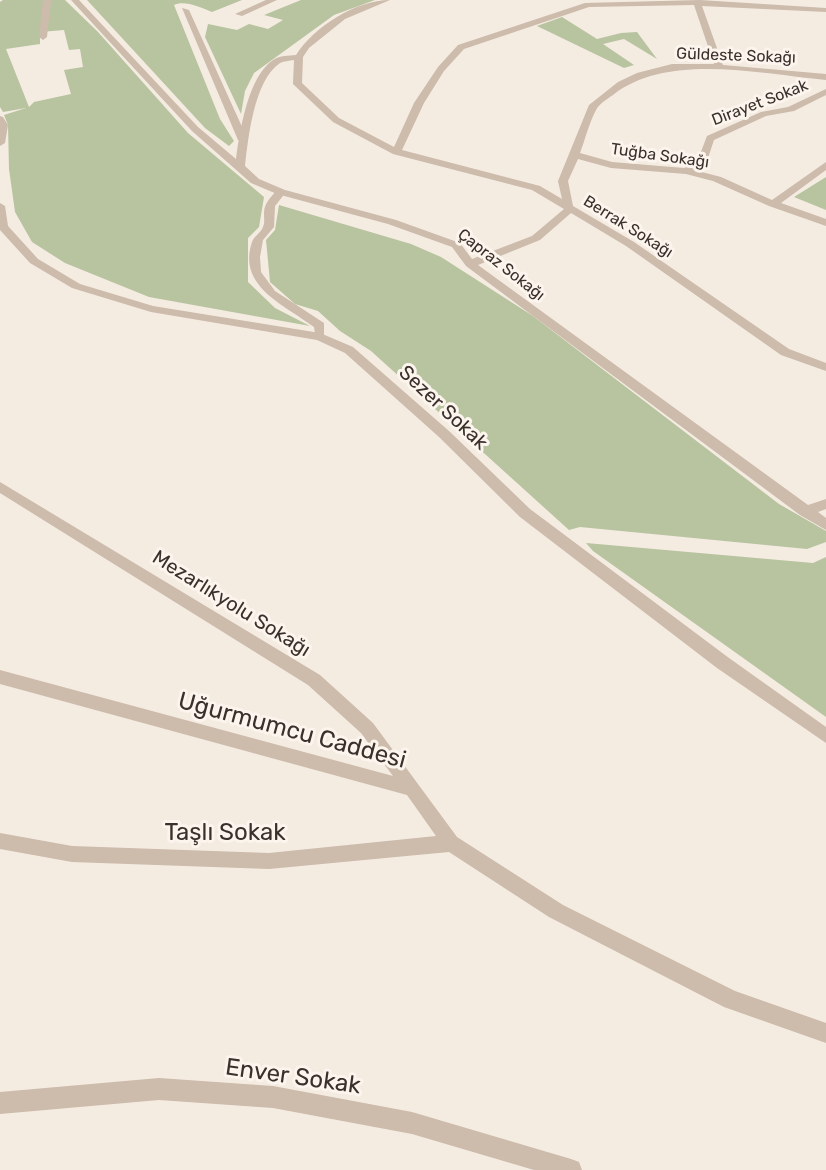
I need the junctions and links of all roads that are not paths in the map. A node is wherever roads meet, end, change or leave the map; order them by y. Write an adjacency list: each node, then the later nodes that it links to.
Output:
1 (47, 0): 9 (street)
2 (75, 0): 20 (street, Çapraz Sokağı)
3 (273, 0): 8 (street)
4 (386, 0): 10 (street)
5 (696, 1): 7 (street); 11 (street); 17 (street)
6 (185, 10): 15 (street)
7 (826, 10)
8 (239, 14)
9 (43, 37)
10 (300, 57): 15 (street); 17 (street, Berrak Sokağı)
11 (720, 68): 12 (street, Güldeste Sokağı); 18 (street, Güldeste Sokağı)
12 (826, 77)
13 (826, 93): 21 (street, Dirayet Sokak)
14 (0, 119): 16 (street)
15 (243, 140): 20 (street)
16 (0, 143)
17 (396, 152): 25 (street, Berrak Sokağı)
18 (575, 155): 21 (street, Tuğba Sokağı); 25 (street, Güldeste Sokağı)
19 (826, 165): 23 (street)
20 (240, 167): 22 (street, Çapraz Sokağı)
21 (686, 171): 23 (street, Tuğba Sokağı)
22 (281, 192): 27 (street, Çapraz Sokağı); 28 (street)
23 (773, 204): 26 (street, Tuğba Sokağı)
24 (0, 206): 28 (street, Sezer Sokak)
25 (569, 210): 27 (street); 29 (street, Berrak Sokağı)
26 (826, 223)
27 (470, 264): 32 (street, Çapraz Sokağı)
28 (320, 337): 35 (street, Sezer Sokak)
29 (826, 367)
30 (0, 487): 36 (street, Mezarlıkyolu Sokağı)
31 (826, 504): 32 (street)
32 (804, 511): 33 (street, Çapraz Sokağı)
33 (826, 525)
34 (0, 677): 36 (street, Uğurmumcu Caddesi)
35 (826, 736)
36 (413, 789): 38 (street, Uğurmumcu Caddesi)
37 (0, 841): 38 (street, Taşlı Sokak)
38 (451, 843): 39 (street, Uğurmumcu Caddesi)
39 (826, 1033)
40 (0, 1102): 41 (street, Enver Sokak)
41 (571, 1170)

